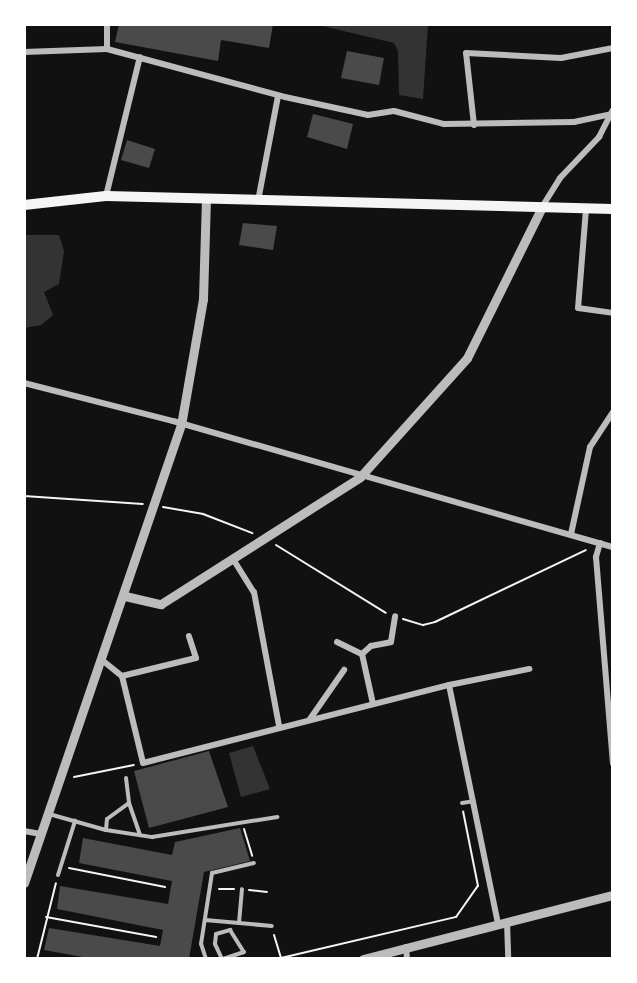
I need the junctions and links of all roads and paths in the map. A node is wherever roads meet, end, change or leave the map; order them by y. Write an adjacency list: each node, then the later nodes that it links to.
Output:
1 (107, 24): 3 (street)
2 (613, 48): 8 (street)
3 (107, 49): 4 (street); 5 (street)
4 (24, 52)
5 (140, 57): 6 (street); 9 (street)
6 (278, 96): 8 (street); 11 (street)
7 (612, 112): 8 (street); 13 (street)
8 (474, 124)
9 (106, 196): 10 (main road); 12 (main road)
10 (206, 200): 11 (main road); 19 (street)
11 (257, 202): 13 (main road)
12 (24, 205)
13 (542, 207): 14 (main road); 20 (street)
14 (586, 209): 15 (main road); 16 (street)
15 (613, 209)
16 (613, 313)
17 (24, 383): 19 (street)
18 (613, 412): 23 (street)
19 (182, 425): 20 (street); 22 (street)
20 (360, 477): 23 (street); 24 (street)
21 (24, 496): 22 (path)
22 (156, 505): 24 (path); 28 (street)
23 (571, 534): 25 (street)
24 (266, 538): 27 (street); 29 (path)
25 (600, 543): 26 (street); 29 (path); 42 (street)
26 (613, 547)
27 (233, 559): 28 (street); 40 (street)
28 (125, 596): 33 (street)
29 (395, 616): 32 (street)
30 (189, 636): 36 (street)
31 (337, 642): 32 (street)
32 (362, 654): 38 (street)
33 (102, 660): 36 (street); 48 (street)
34 (344, 669): 39 (street)
35 (529, 669): 37 (street)
36 (122, 676): 41 (street)
37 (449, 685): 38 (street); 45 (street)
38 (373, 704): 39 (street)
39 (310, 719): 40 (street)
40 (279, 726): 41 (street)
41 (143, 763): 43 (path)
42 (613, 763)
43 (74, 777)
44 (126, 778): 46 (lane)
45 (475, 801): 47 (lane); 66 (street)
46 (129, 803): 52 (lane); 55 (lane)
47 (462, 803): 67 (path)
48 (48, 813): 50 (lane); 54 (street)
49 (277, 817): 51 (lane)
50 (75, 821): 52 (lane); 57 (lane)
51 (242, 821): 55 (lane); 56 (path)
52 (106, 830): 55 (lane)
53 (24, 831): 54 (street)
54 (41, 834): 59 (street)
55 (140, 836)
56 (254, 863): 64 (lane)
57 (60, 866): 58 (lane); 60 (path)
58 (58, 875): 63 (path)
59 (24, 883)
60 (165, 887)
61 (242, 889): 65 (lane)
62 (613, 895): 66 (street)
63 (46, 916): 68 (path); 70 (path)
64 (205, 920): 65 (lane); 71 (lane)
65 (239, 923): 67 (lane)
66 (502, 923): 69 (street); 75 (street)
67 (272, 926)
68 (156, 938)
69 (406, 947): 73 (street); 74 (street)
70 (37, 959)
71 (206, 959)
72 (222, 959): 72 (lane)
73 (363, 959)
74 (407, 959)
75 (507, 959)

